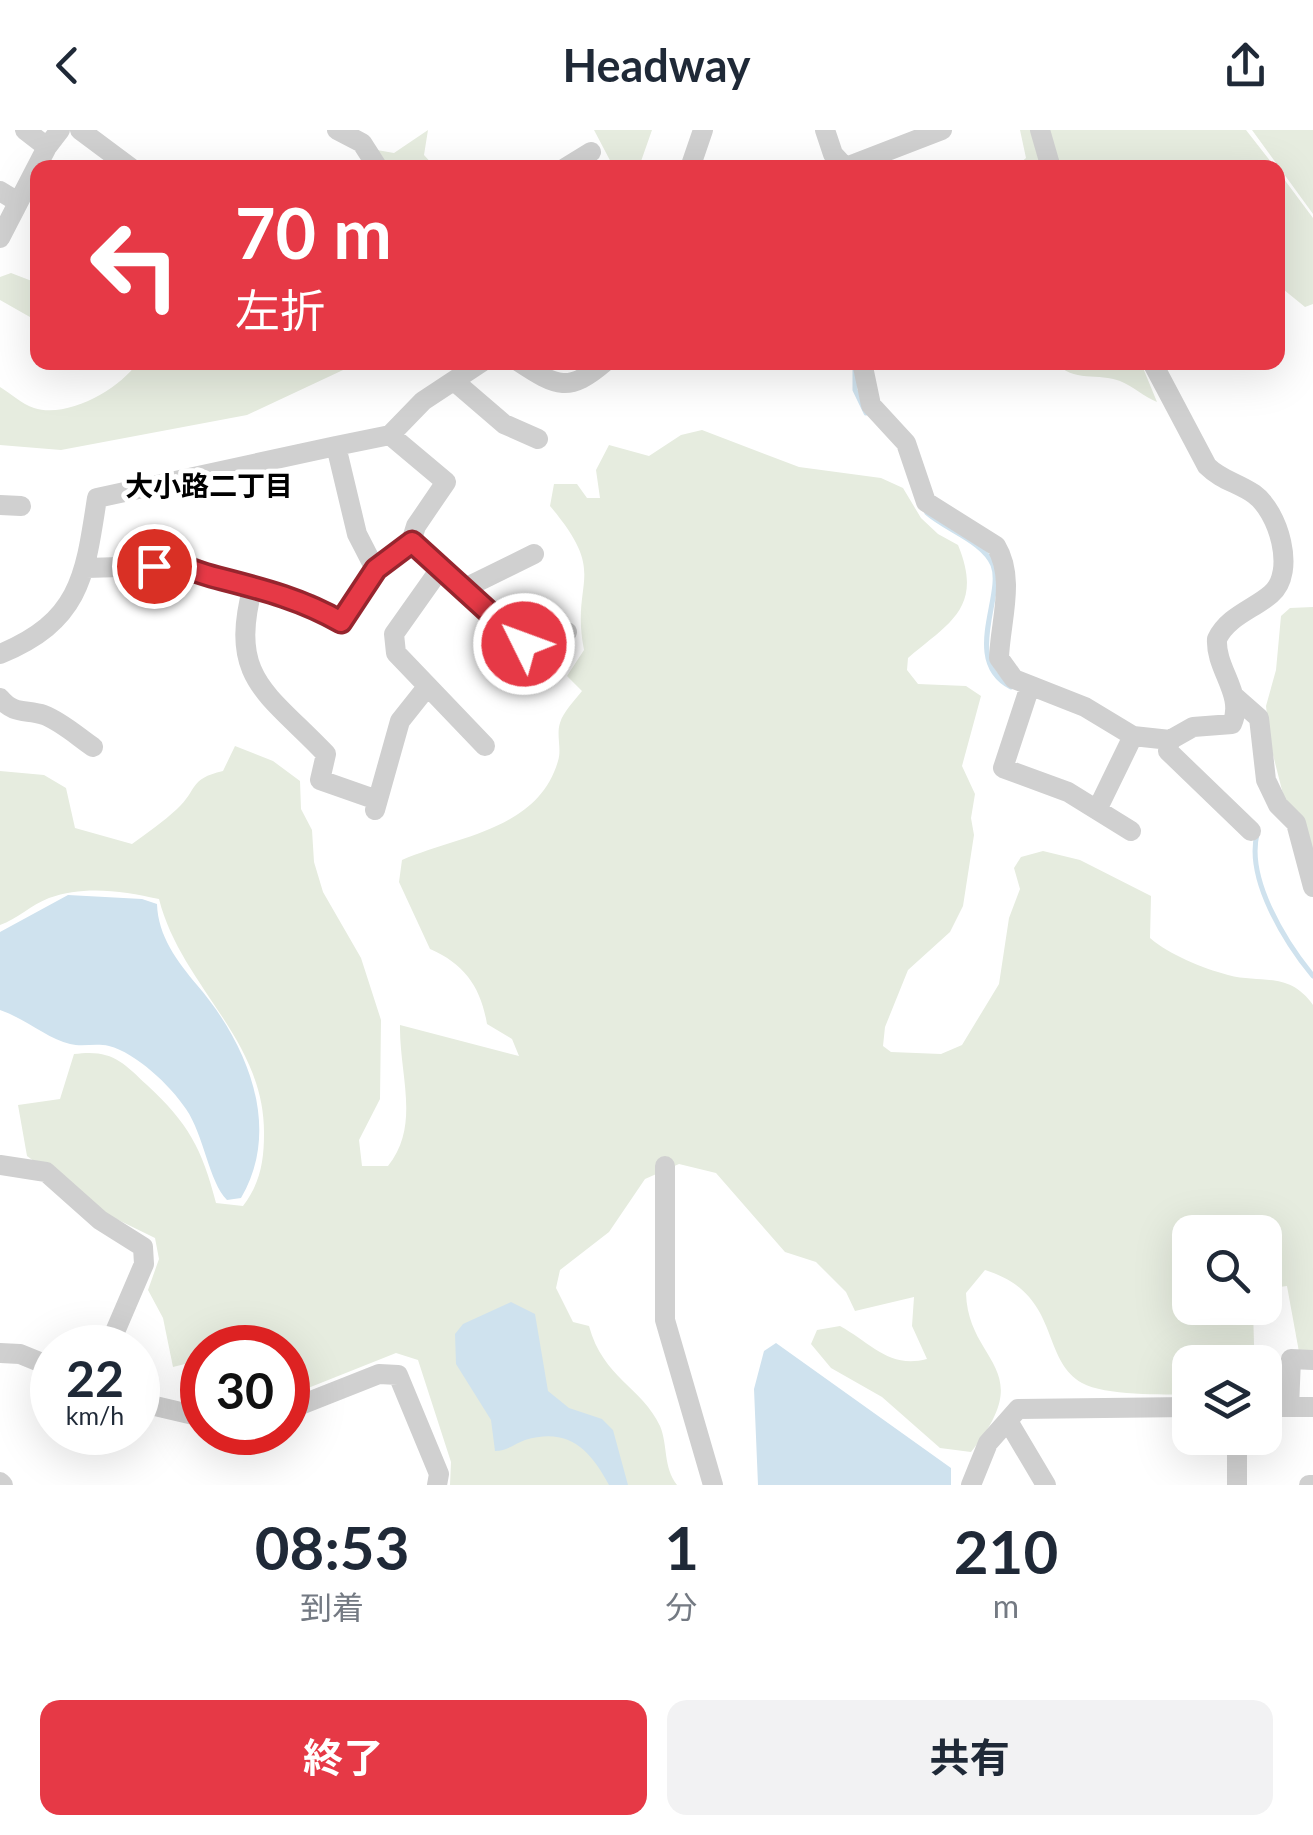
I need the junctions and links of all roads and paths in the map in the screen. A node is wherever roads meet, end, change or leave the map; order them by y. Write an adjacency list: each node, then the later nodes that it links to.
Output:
1 (25, 130): 8 (street)
2 (80, 130): 11 (street)
3 (337, 130): 12 (street)
4 (703, 130): 14 (street)
5 (824, 130): 15 (street)
6 (942, 130): 16 (street)
7 (1040, 130): 17 (street)
8 (54, 138): 10 (street)
9 (591, 152): 13 (street)
10 (37, 160)
11 (120, 160)
12 (373, 160)
13 (578, 160)
14 (693, 160)
15 (839, 160)
16 (864, 160)
17 (1049, 160)
18 (30, 169): 19 (street)
19 (9, 197): 20 (street)
20 (0, 238)
21 (470, 370): 26 (street)
22 (531, 370): 23 (street)
23 (596, 370)
24 (864, 370): 39 (street)
25 (1156, 370): 41 (street)
26 (454, 381): 27 (street); 28 (street)
27 (390, 435): 29 (street); 30 (street)
28 (538, 439)
29 (336, 446): 32 (street); 33 (street)
30 (412, 542): 33 (street); 34 (street)
31 (534, 554): 36 (street)
32 (86, 568): 35 (street); 38 (street)
33 (376, 569): 35 (street)
34 (440, 569): 36 (street); 40 (street)
35 (253, 586): 40 (street)
36 (462, 589): 37 (street)
37 (567, 632)
38 (0, 654)
39 (1030, 686): 43 (street); 47 (street)
40 (427, 687): 45 (street)
41 (1234, 696): 44 (street); 50 (street)
42 (0, 698): 46 (street)
43 (1133, 736): 44 (street); 47 (street)
44 (1170, 740): 49 (street)
45 (485, 746)
46 (92, 747)
47 (1097, 810): 48 (street)
48 (1130, 831)
49 (1251, 831)
50 (1313, 887)
51 (0, 1165): 53 (street)
52 (664, 1166): 65 (street)
53 (118, 1325)
54 (0, 1353): 55 (street)
55 (30, 1358)
56 (1313, 1360): 60 (street)
57 (310, 1401): 64 (street)
58 (1172, 1406): 62 (street)
59 (1282, 1407): 60 (street)
60 (1289, 1407): 61 (street)
61 (1313, 1407)
62 (1008, 1420): 66 (street); 67 (street)
63 (1236, 1455): 68 (street)
64 (436, 1485)
65 (714, 1485)
66 (972, 1485)
67 (1046, 1485)
68 (1237, 1485)

